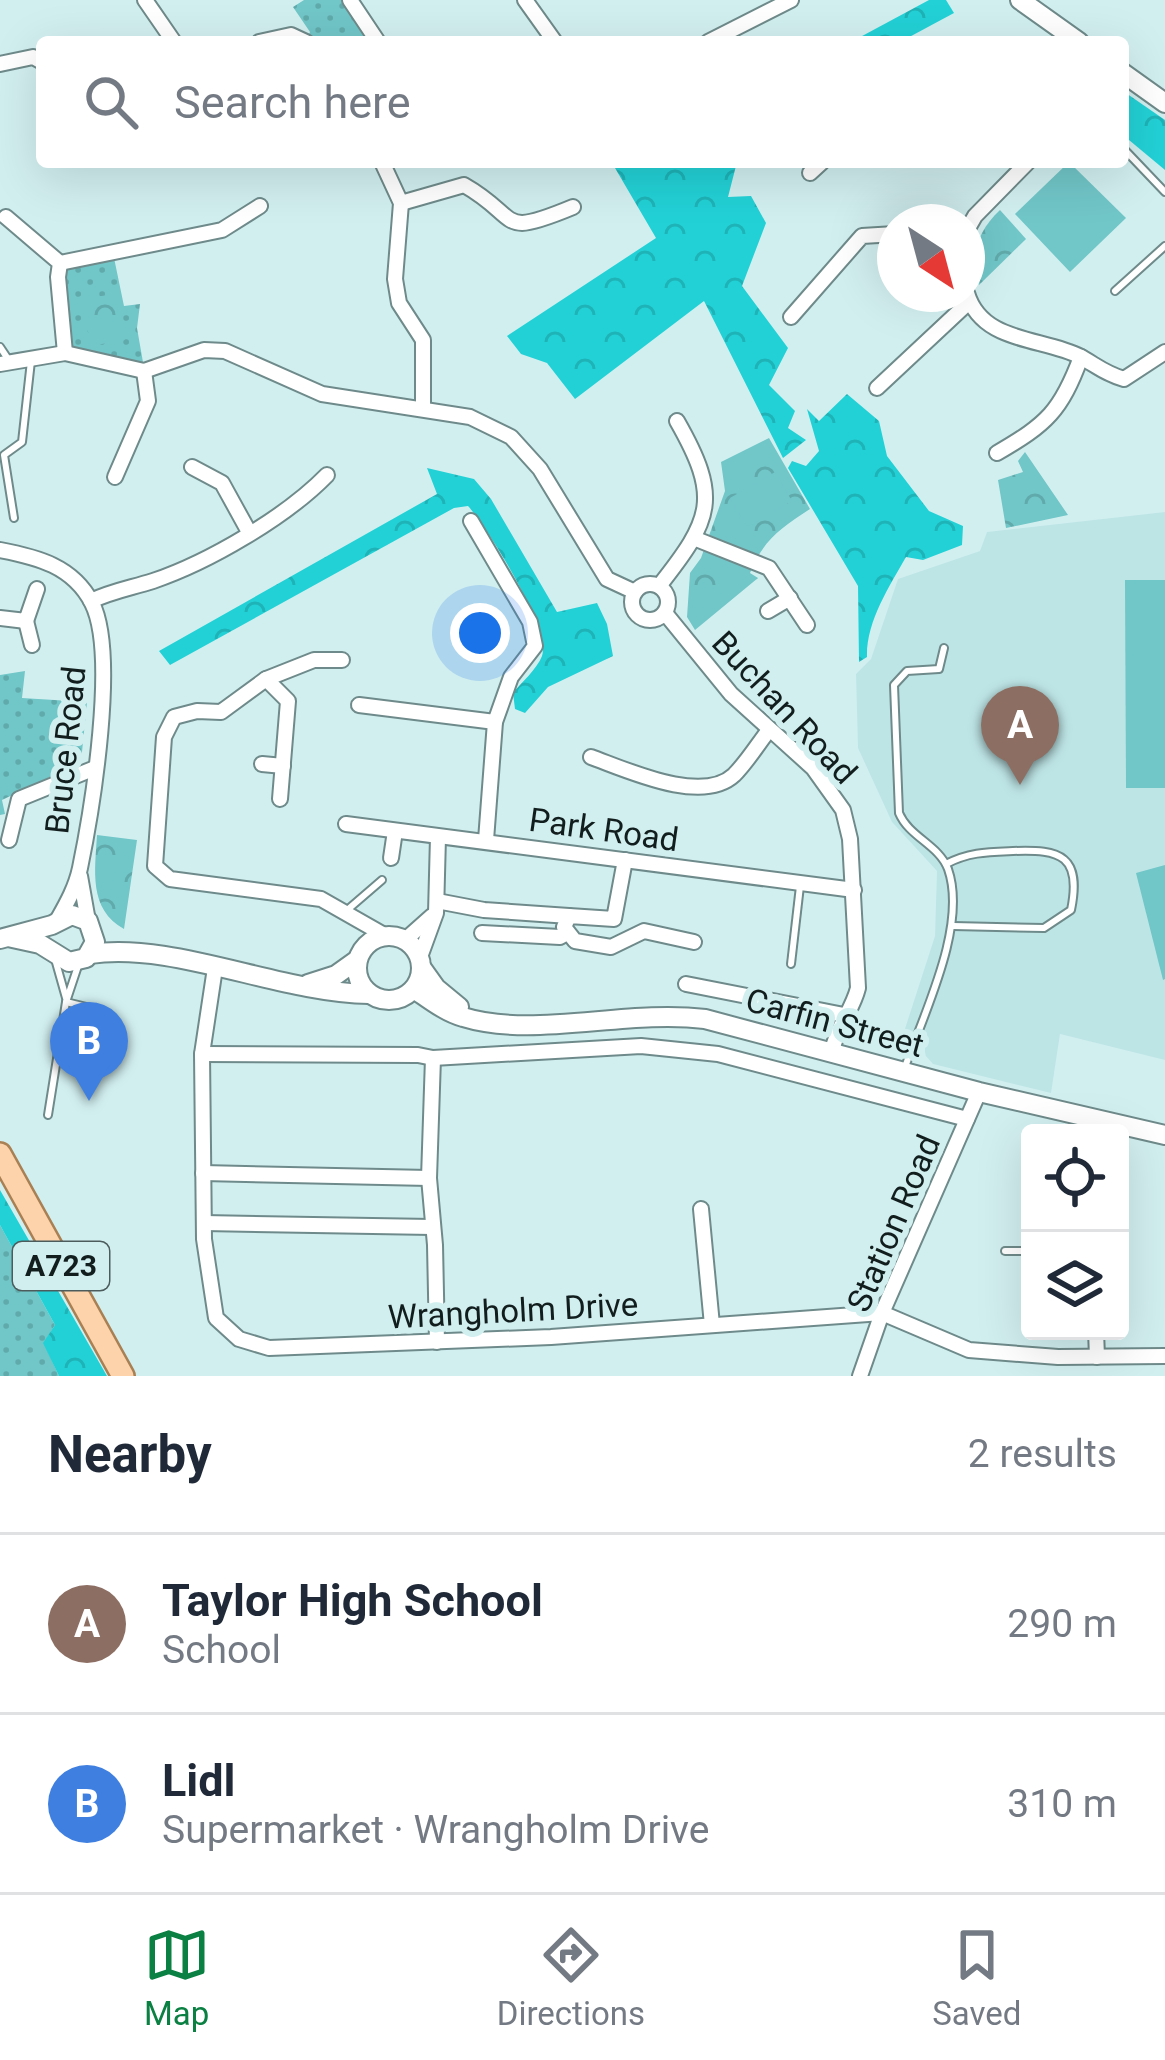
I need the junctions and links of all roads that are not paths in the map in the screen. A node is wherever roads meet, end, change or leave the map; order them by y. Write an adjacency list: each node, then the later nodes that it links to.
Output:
1 (145, 0): 7 (street)
2 (350, 0): 8 (street)
3 (525, 0): 9 (street)
4 (791, 0): 6 (street)
5 (1020, 0): 11 (main road)
6 (767, 4): 10 (street)
7 (170, 36)
8 (374, 36)
9 (551, 36)
10 (717, 36)
11 (1071, 36)
12 (36, 59): 13 (street)
13 (0, 64)
14 (1129, 78): 15 (main road)
15 (1165, 103)
16 (1129, 154): 19 (lane)
17 (385, 168): 20 (street)
18 (1019, 168): 21 (street)
19 (1165, 191)
20 (401, 203): 23 (street); 40 (street)
21 (985, 205)
22 (260, 206): 27 (street)
23 (573, 207)
24 (6, 217): 27 (street)
25 (877, 235): 31 (street)
26 (1165, 246): 28 (lane)
27 (60, 263): 34 (street)
28 (1115, 291)
29 (954, 312): 39 (street)
30 (979, 312): 35 (street)
31 (791, 317)
32 (0, 347): 37 (lane)
33 (1165, 352): 35 (street)
34 (65, 353): 36 (street); 38 (street)
35 (1081, 357): 42 (street)
36 (32, 358): 37 (street); 46 (lane)
37 (4, 363)
38 (145, 370): 40 (street); 45 (street)
39 (878, 388)
40 (423, 410): 53 (street)
41 (677, 421): 49 (street)
42 (997, 453)
43 (192, 467): 48 (street)
44 (327, 475): 48 (street)
45 (115, 477)
46 (14, 518)
47 (471, 521): 66 (street)
48 (249, 532): 55 (street)
49 (696, 539): 51 (street); 54 (street)
50 (0, 550): 55 (street)
51 (659, 586): 53 (street); 57 (street)
52 (37, 589): 59 (street)
53 (634, 592): 57 (street)
54 (790, 598): 56 (street); 60 (street)
55 (91, 601): 71 (street, Bruce Road)
56 (768, 611)
57 (665, 613): 67 (street, Buchan Road)
58 (0, 618): 59 (street)
59 (26, 621): 61 (street)
60 (806, 625)
61 (32, 645)
62 (944, 648): 80 (lane)
63 (342, 660): 64 (street)
64 (266, 679): 70 (street); 86 (street)
65 (359, 705): 66 (street)
66 (495, 722): 77 (street)
67 (769, 730): 68 (street); 84 (street, Buchan Road)
68 (591, 757)
69 (262, 764): 70 (street)
70 (283, 766): 72 (street)
71 (94, 768): 76 (street); 81 (street, Bruce Road)
72 (280, 799)
73 (346, 824): 74 (street, Park Road)
74 (395, 831): 75 (street, Park Road); 78 (street)
75 (438, 837): 77 (street, Park Road); 85 (street)
76 (9, 840)
77 (486, 840): 79 (street, Park Road)
78 (391, 859)
79 (625, 860): 83 (street, Park Road); 87 (street)
80 (946, 864): 90 (lane); 90 (lane)
81 (80, 871): 88 (street, Bruce Road); 89 (street, Bruce Road)
82 (382, 880): 86 (lane)
83 (801, 883): 84 (street, Park Road); 101 (lane)
84 (854, 890): 109 (street, Buchan Road)
85 (436, 907): 87 (street); 94 (street); 100 (street)
86 (350, 913): 94 (street)
87 (569, 916): 92 (street)
88 (55, 922): 89 (main road); 93 (main road); 96 (main road)
89 (90, 924): 97 (main road); 98 (main road)
90 (952, 926): 114 (lane)
91 (482, 933): 92 (street)
92 (567, 933): 95 (street)
93 (4, 938): 96 (main road)
94 (387, 939): 99 (main road); 100 (main road)
95 (694, 942)
96 (52, 953): 98 (main road); 107 (lane)
97 (146, 954): 98 (main road); 102 (main road)
98 (85, 957): 107 (lane)
99 (357, 960): 104 (main road); 106 (main road)
100 (421, 962): 105 (main road); 110 (main road)
101 (791, 964)
102 (215, 968): 104 (main road); 112 (street, Wrangholm Drive)
103 (686, 984): 109 (street)
104 (298, 986): 106 (main road)
105 (414, 989): 106 (main road); 110 (main road, Carfin Street)
106 (369, 994)
107 (67, 1002): 108 (lane); 116 (lane)
108 (99, 1010)
109 (844, 1015): 111 (street, Buchan Road)
110 (484, 1021): 111 (main road, Carfin Street)
111 (832, 1053): 114 (main road, Carfin Street)
112 (202, 1054): 113 (street); 120 (street, Wrangholm Drive)
113 (433, 1058): 117 (street); 121 (street)
114 (904, 1072): 115 (main road, Carfin Street)
115 (979, 1092): 117 (street, Station Road); 118 (main road, Carfin Street)
116 (48, 1115)
117 (967, 1119): 127 (street, Station Road)
118 (1165, 1135)
119 (0, 1154): 133 (main road, A723)
120 (203, 1173): 121 (street); 123 (street, Wrangholm Drive)
121 (429, 1178): 124 (street)
122 (701, 1209): 128 (street)
123 (204, 1223): 124 (street); 130 (street, Wrangholm Drive)
124 (432, 1227): 130 (street)
125 (1005, 1251): 126 (lane)
126 (1021, 1251)
127 (882, 1312): 128 (street, Wrangholm Drive); 131 (street, Wrangholm Drive); 134 (street, Station Road)
128 (712, 1325): 130 (street, Wrangholm Drive)
129 (1096, 1340): 131 (street)
130 (436, 1342)
131 (1096, 1357): 132 (street, Wrangholm Drive)
132 (1165, 1357)
133 (123, 1376)
134 (860, 1376)

